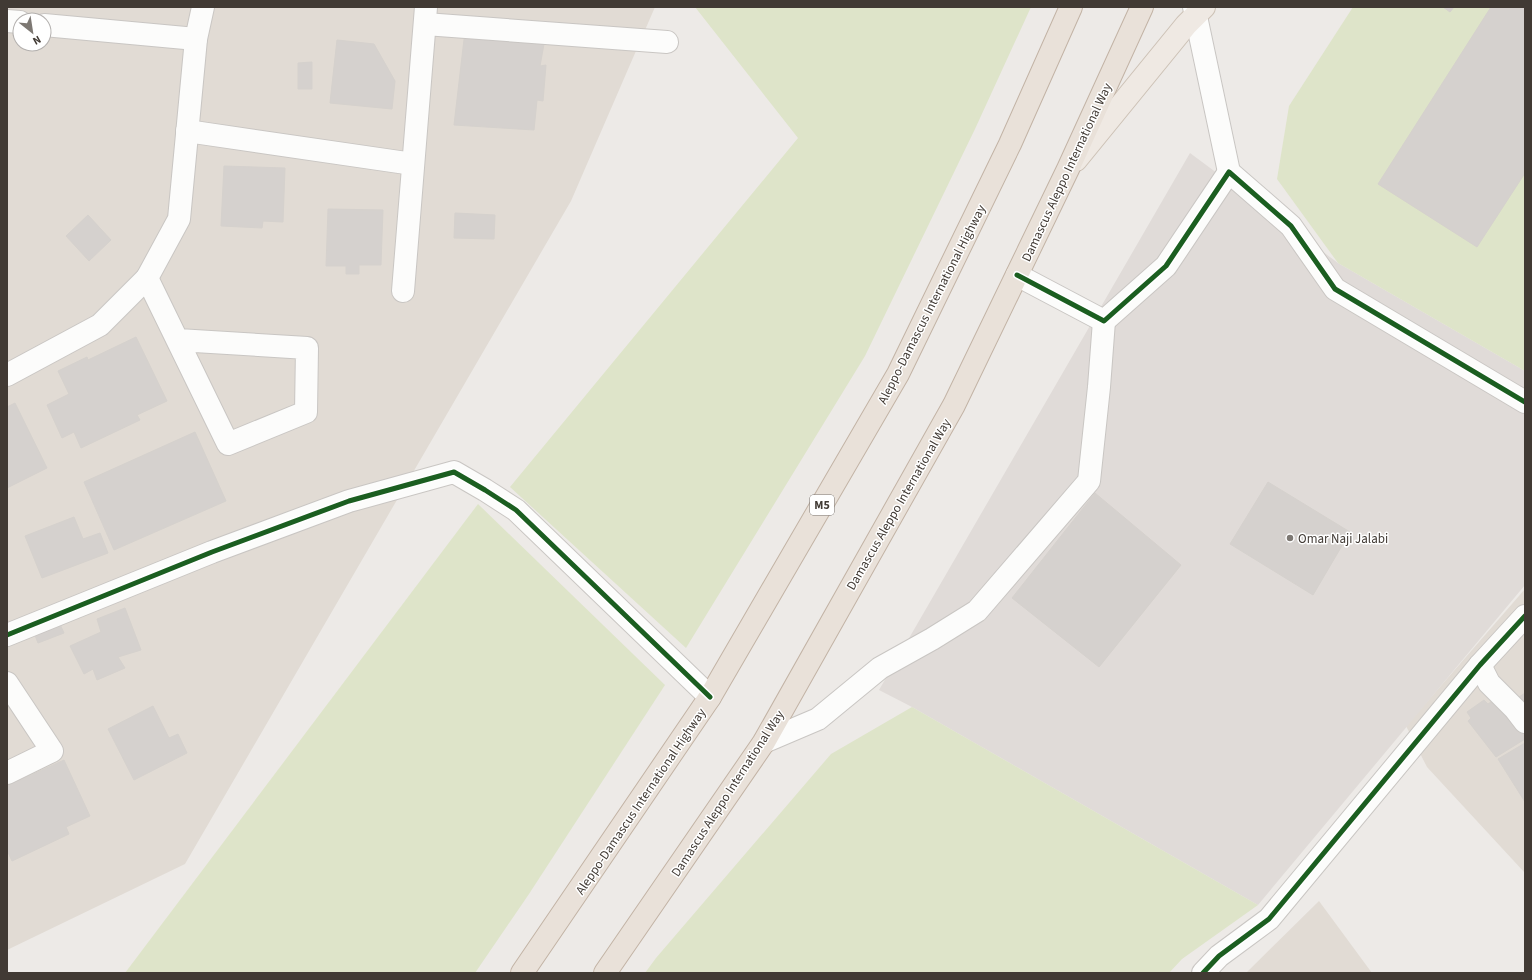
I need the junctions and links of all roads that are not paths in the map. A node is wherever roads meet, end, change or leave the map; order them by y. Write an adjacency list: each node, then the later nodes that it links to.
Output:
1 (203, 7): 7 (street)
2 (1071, 7): 24 (highway, Aleppo-Damascus International Highway / M5)
3 (1142, 7): 11 (highway, Damascus Aleppo International Way)
4 (1198, 10): 11 (main road); 12 (street)
5 (425, 16): 8 (street); 10 (street)
6 (52, 26): 7 (street)
7 (196, 40): 9 (street)
8 (667, 42)
9 (188, 131): 10 (street); 14 (street)
10 (413, 164): 15 (street)
11 (1068, 169): 13 (highway, Damascus Aleppo International Way)
12 (1229, 172): 16 (street); 19 (street)
13 (1017, 275): 16 (street); 26 (highway, Damascus Aleppo International Way)
14 (147, 278): 17 (street); 18 (street)
15 (403, 292)
16 (1104, 321): 26 (street)
17 (178, 340): 17 (street)
18 (7, 375)
19 (1525, 402)
20 (1525, 616): 22 (street)
21 (7, 635): 24 (street)
22 (1480, 665): 25 (street); 30 (street)
23 (7, 683): 27 (street)
24 (710, 697): 28 (highway, Aleppo-Damascus International Highway / M5)
25 (1525, 722)
26 (764, 742): 29 (highway, Damascus Aleppo International Way)
27 (7, 773)
28 (522, 973)
29 (605, 973)
30 (1203, 973)

